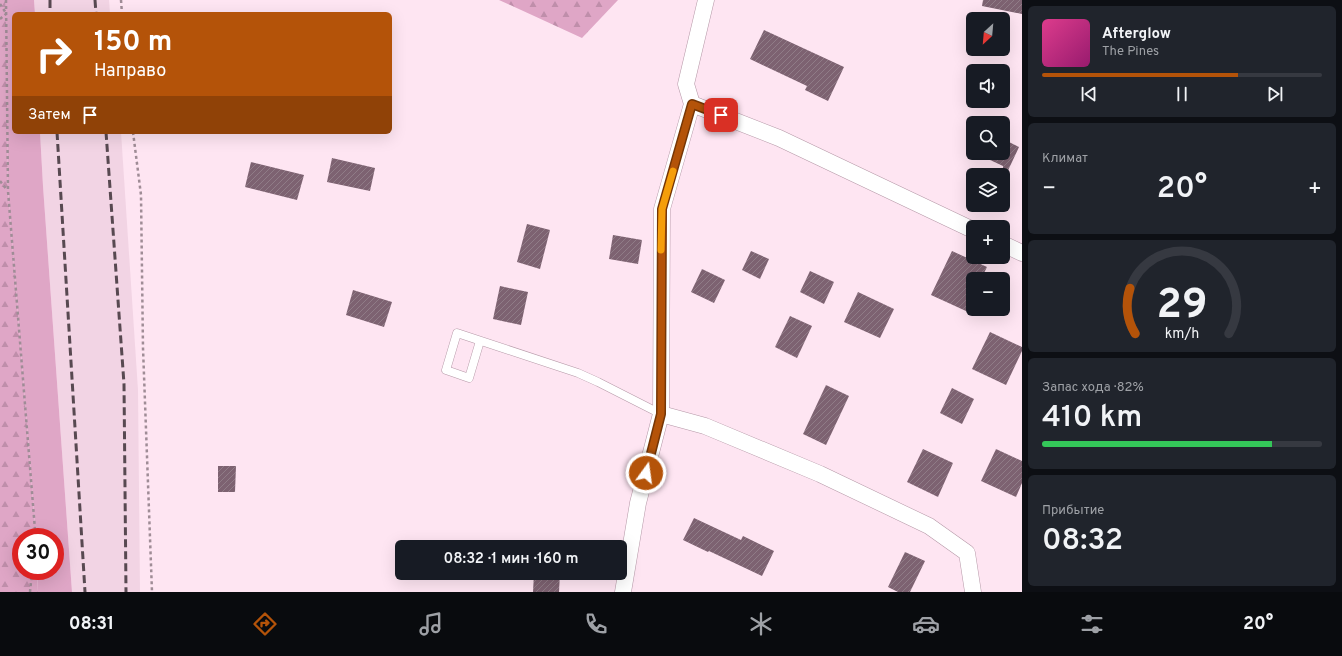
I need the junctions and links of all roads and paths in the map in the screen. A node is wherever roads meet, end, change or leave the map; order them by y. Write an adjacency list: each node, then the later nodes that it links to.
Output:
1 (6, 0): 6 (path)
2 (121, 0): 5 (path)
3 (706, 0): 8 (street)
4 (0, 4): 6 (path)
5 (122, 12)
6 (6, 14): 7 (path); 11 (path)
7 (0, 19)
8 (692, 104): 12 (street); 16 (street)
9 (133, 134): 20 (path)
10 (0, 182): 11 (path)
11 (8, 191): 17 (path)
12 (966, 227)
13 (1010, 247): 14 (street)
14 (1022, 253)
15 (480, 341): 15 (lane); 16 (lane)
16 (661, 414): 21 (street); 22 (street)
17 (35, 528)
18 (31, 580): 19 (path)
19 (30, 592)
20 (152, 592)
21 (623, 592)
22 (973, 592)

